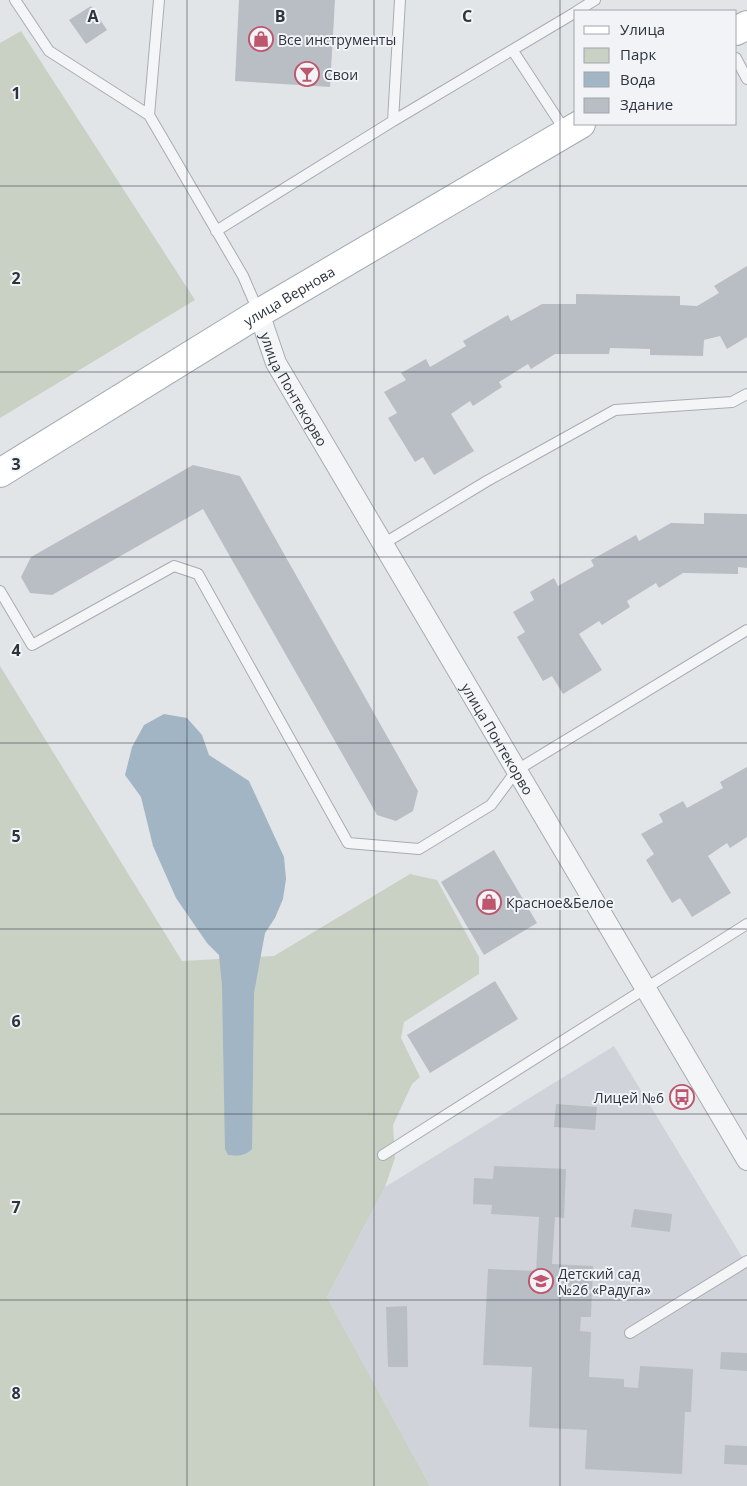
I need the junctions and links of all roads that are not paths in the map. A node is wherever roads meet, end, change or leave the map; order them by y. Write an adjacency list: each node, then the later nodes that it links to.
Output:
1 (16, 0): 10 (lane)
2 (159, 0): 10 (lane)
3 (400, 0): 11 (lane)
4 (595, 0): 5 (lane)
5 (579, 10)
6 (574, 13): 7 (lane)
7 (513, 51): 11 (lane); 12 (lane)
8 (737, 60): 9 (lane)
9 (747, 79)
10 (149, 115): 13 (lane)
11 (393, 121): 13 (lane)
12 (573, 128): 14 (main road, улица Вернова)
13 (216, 231): 14 (lane)
14 (259, 313): 16 (main road, улица Вернова); 17 (street, улица Понтекорво)
15 (747, 394): 17 (lane)
16 (0, 473)
17 (383, 544): 20 (street, улица Понтекорво)
18 (0, 592): 20 (lane)
19 (747, 630): 20 (lane)
20 (517, 770): 22 (street, улица Понтекорво)
21 (747, 924): 22 (lane)
22 (646, 989): 23 (lane); 24 (street, улица Понтекорво)
23 (382, 1155)
24 (747, 1160)
25 (747, 1261): 26 (lane)
26 (630, 1333)

